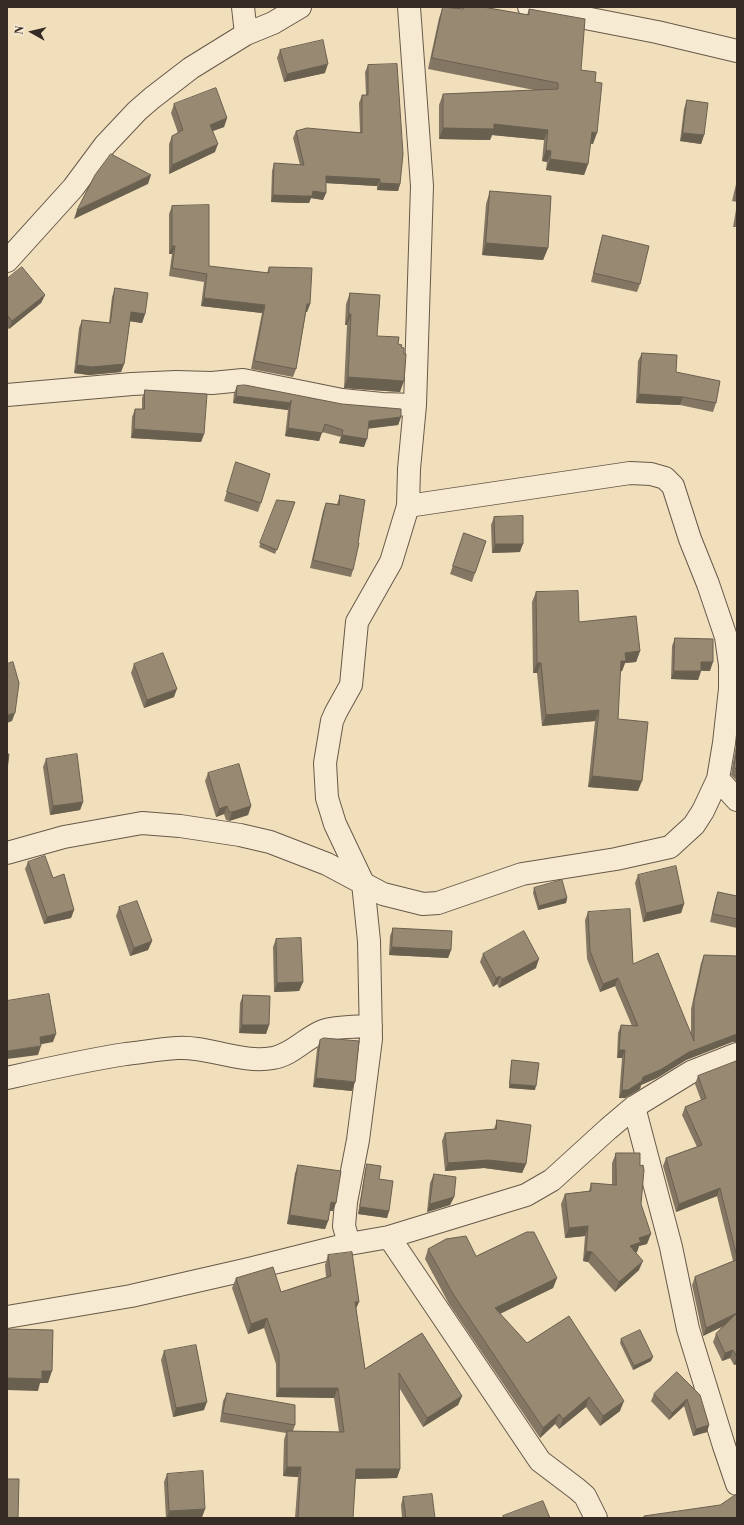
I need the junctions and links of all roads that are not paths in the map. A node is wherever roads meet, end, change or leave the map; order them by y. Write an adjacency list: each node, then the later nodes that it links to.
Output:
1 (243, 7): 5 (street)
2 (300, 7): 5 (street)
3 (409, 7): 9 (street)
4 (529, 7): 6 (street)
5 (246, 34): 7 (street)
6 (737, 51)
7 (7, 261)
8 (7, 395): 9 (street)
9 (415, 406): 10 (street)
10 (408, 506): 11 (street); 15 (street)
11 (734, 689): 12 (street)
12 (718, 779): 13 (street); 15 (street)
13 (737, 800)
14 (7, 853): 15 (street)
15 (363, 883): 16 (street)
16 (371, 1026): 18 (street); 21 (street)
17 (737, 1054): 19 (street)
18 (7, 1078)
19 (634, 1108): 20 (street); 23 (street)
20 (389, 1238): 21 (street); 24 (street)
21 (349, 1244): 22 (street)
22 (7, 1317)
23 (737, 1484)
24 (596, 1518)

